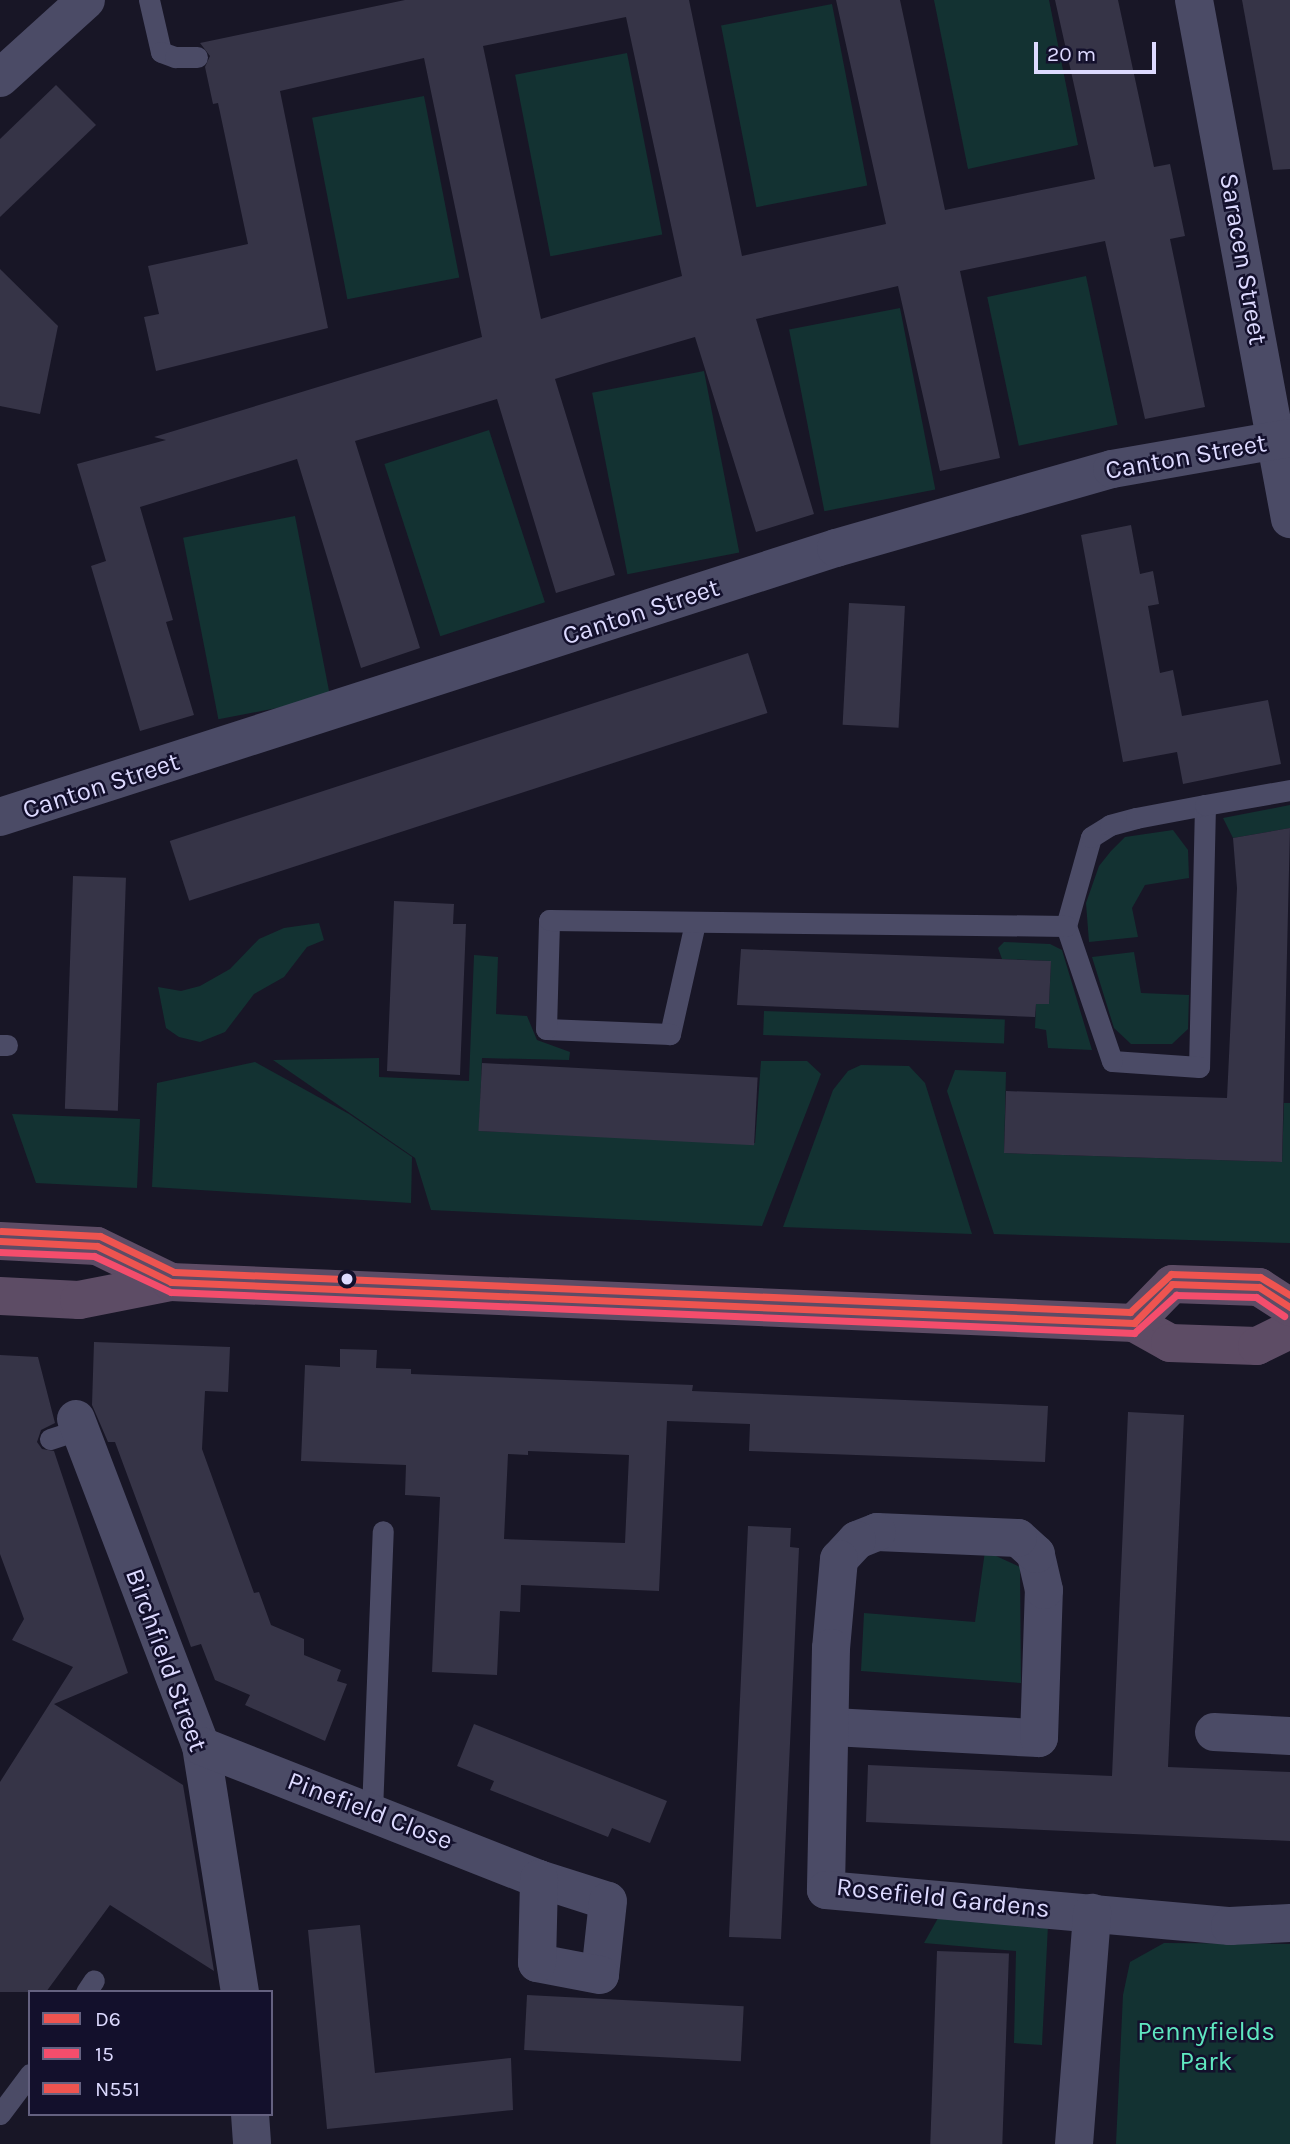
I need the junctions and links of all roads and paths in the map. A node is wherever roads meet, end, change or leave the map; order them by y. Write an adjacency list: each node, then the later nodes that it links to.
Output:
1 (86, 0): 5 (street)
2 (149, 0): 4 (lane)
3 (1194, 0): 6 (street, Saracen Street)
4 (197, 57)
5 (0, 78)
6 (1283, 439): 7 (street, Saracen Street); 10 (street, Canton Street)
7 (1290, 519)
8 (1290, 790): 9 (lane)
9 (1205, 805): 12 (lane); 12 (lane)
10 (0, 817)
11 (695, 923): 11 (lane); 12 (lane)
12 (1066, 926)
13 (0, 1241): 14 (highway)
14 (172, 1282): 15 (highway); 17 (highway)
15 (0, 1296)
16 (1290, 1307): 17 (highway)
17 (1134, 1323): 18 (highway)
18 (1290, 1331)
19 (69, 1429): 24 (street, Birchfield Street)
20 (383, 1531): 25 (lane)
21 (833, 1727): 21 (street, Rosefield Gardens); 27 (street, Rosefield Gardens)
22 (1214, 1732): 23 (street)
23 (1290, 1736)
24 (201, 1746): 25 (street, Pinefield Close); 29 (street, Birchfield Street)
25 (372, 1811): 26 (street, Pinefield Close)
26 (539, 1879)
27 (1092, 1913): 28 (street, Rosefield Gardens); 34 (street)
28 (1290, 1923)
29 (240, 1990)
30 (28, 2077): 31 (lane)
31 (0, 2114)
32 (250, 2116): 33 (street)
33 (252, 2144)
34 (1074, 2144)

